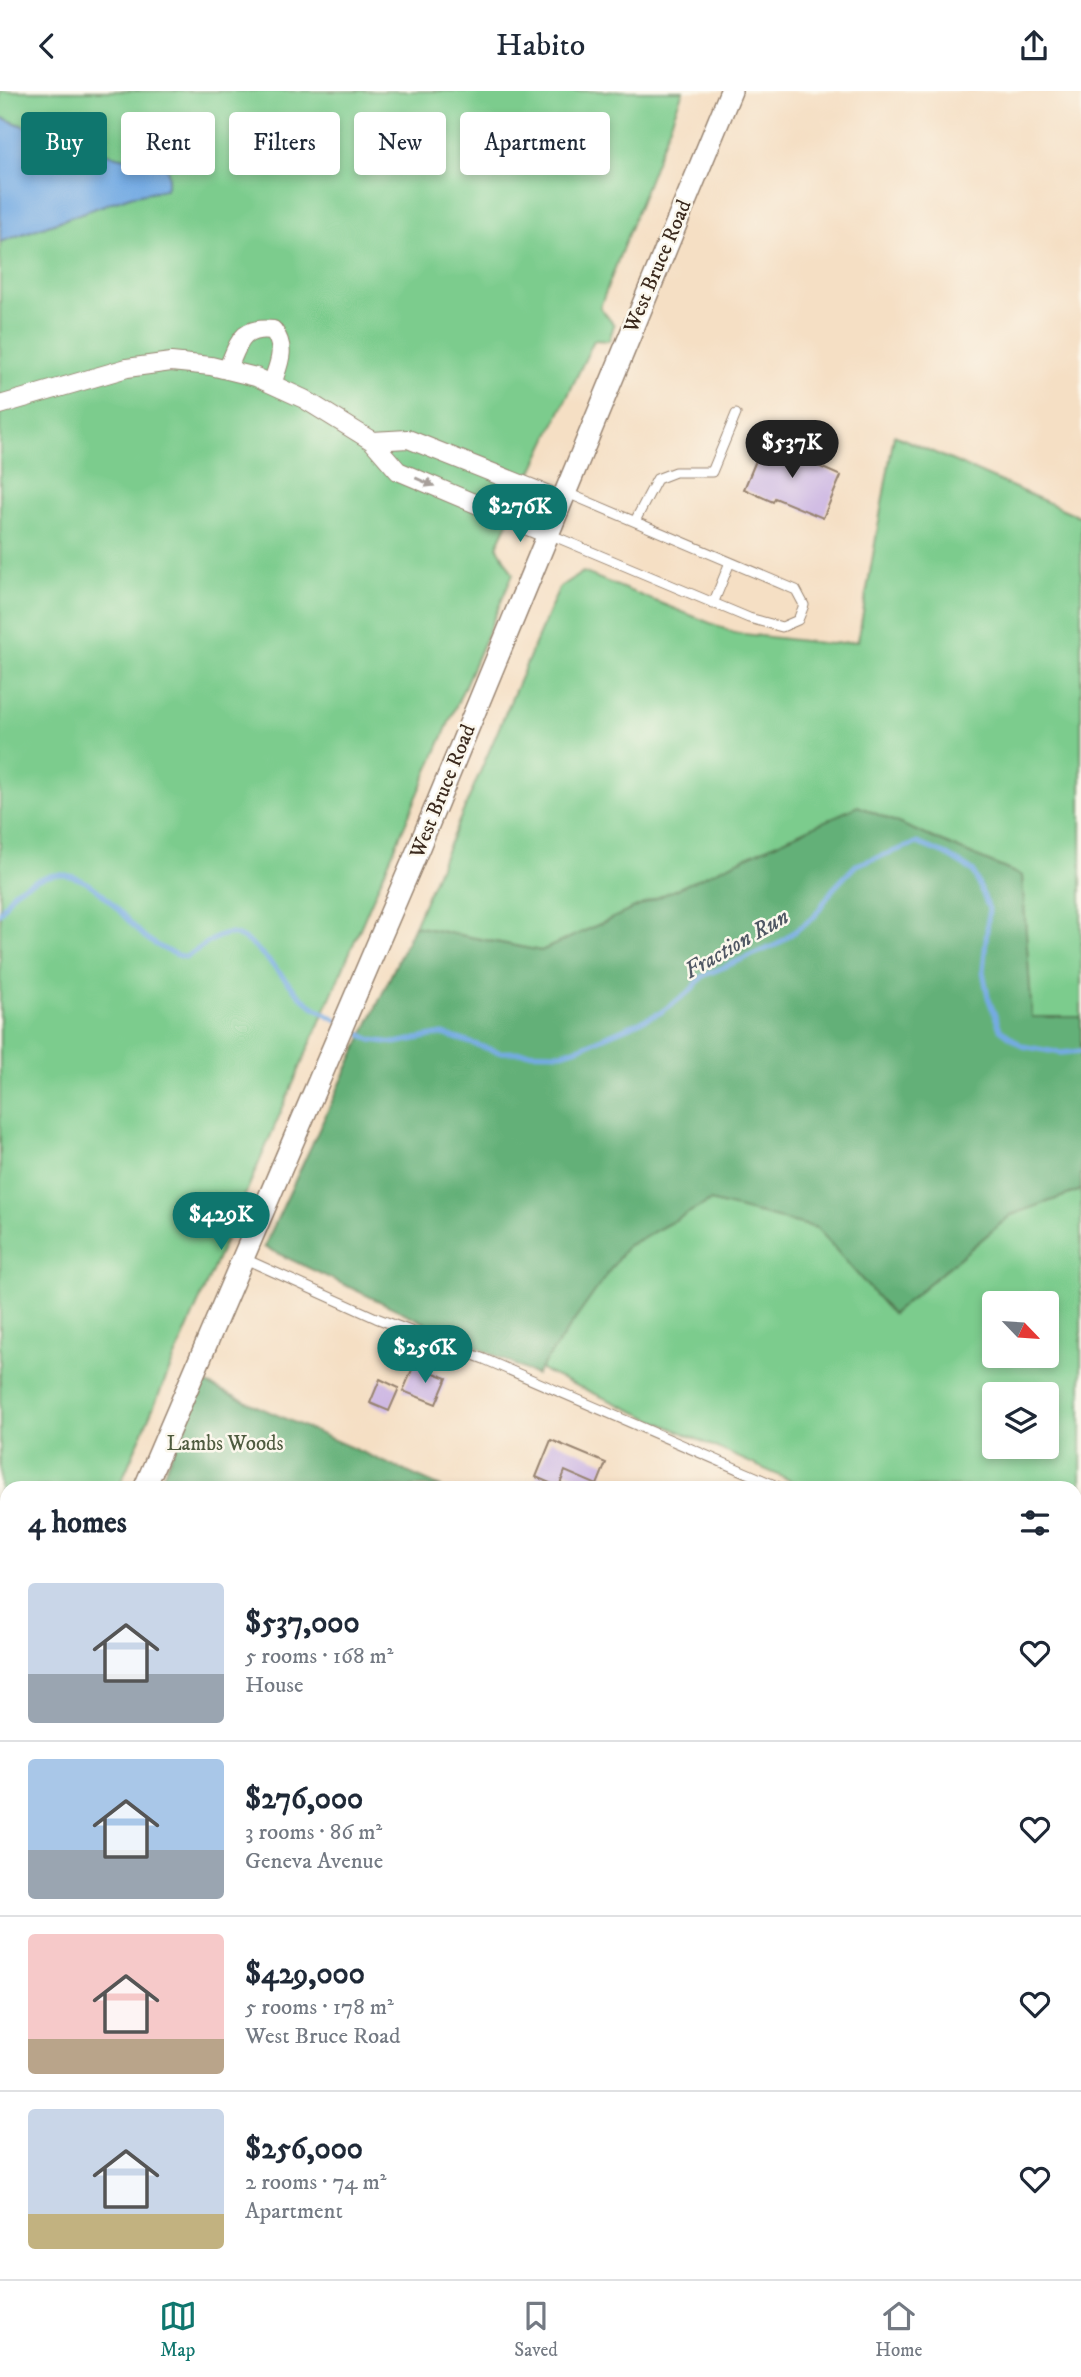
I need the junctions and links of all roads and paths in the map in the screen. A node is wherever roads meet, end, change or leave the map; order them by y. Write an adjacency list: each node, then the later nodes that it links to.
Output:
1 (731, 91): 7 (street, West Bruce Road)
2 (227, 370): 3 (street); 3 (street); 4 (street)
3 (272, 384): 6 (street)
4 (0, 405)
5 (736, 414): 8 (lane)
6 (373, 441): 7 (street); 9 (street, one-way to 9)
7 (563, 496): 8 (lane); 9 (street, West Bruce Road)
8 (635, 521): 10 (lane)
9 (547, 534): 11 (lane); 12 (street, West Bruce Road)
10 (730, 562): 11 (lane); 11 (lane)
11 (713, 604)
12 (242, 1257): 13 (street, West Bruce Road); 14 (lane)
13 (148, 1481)
14 (765, 1481)

